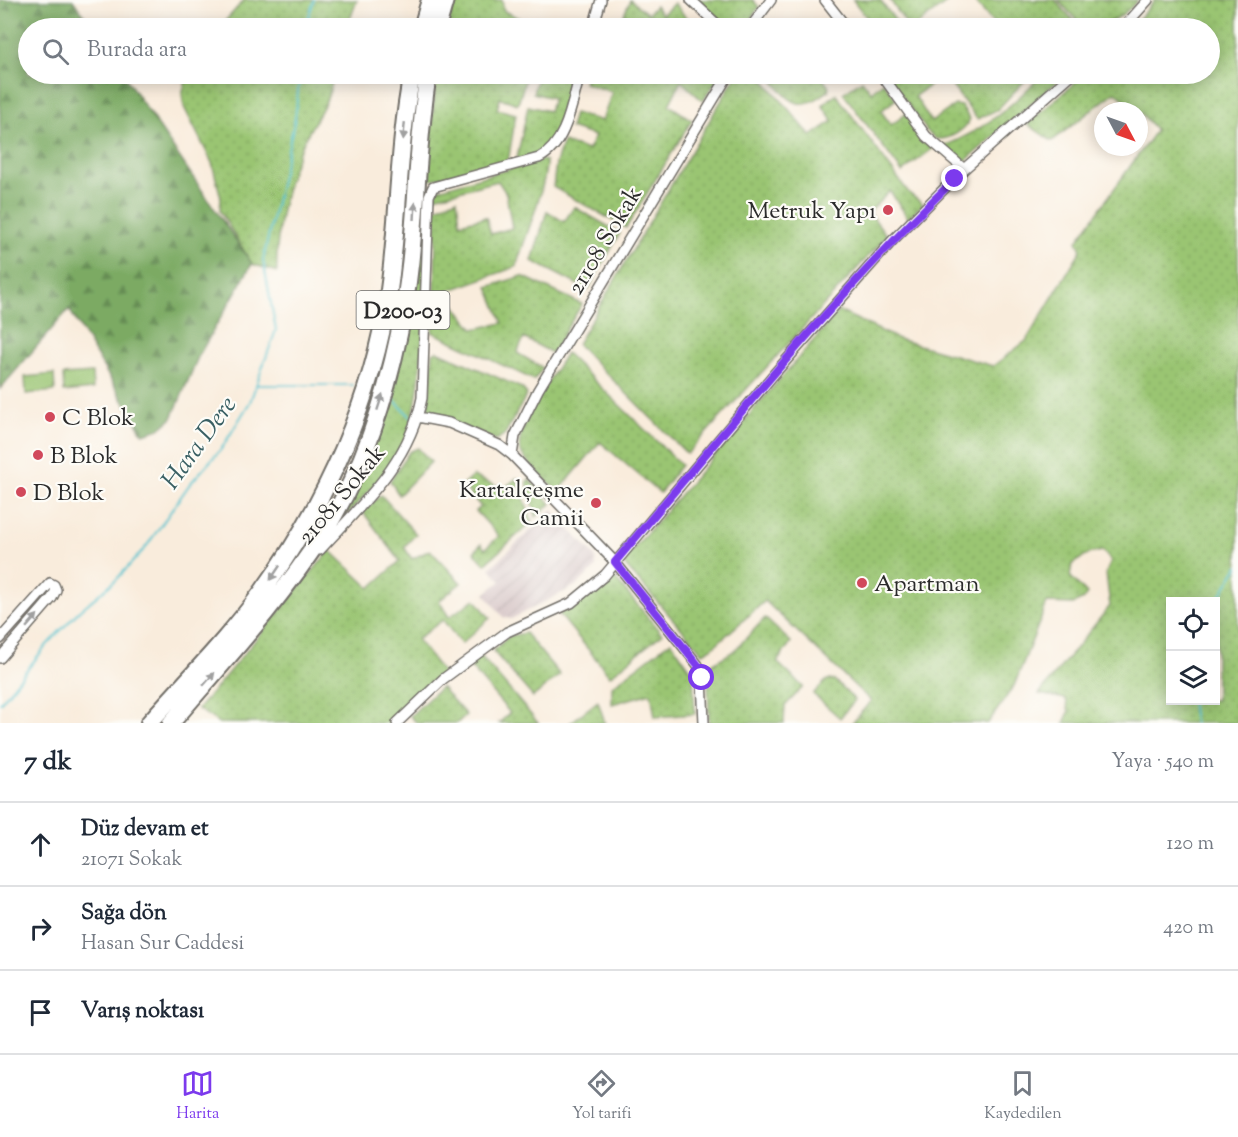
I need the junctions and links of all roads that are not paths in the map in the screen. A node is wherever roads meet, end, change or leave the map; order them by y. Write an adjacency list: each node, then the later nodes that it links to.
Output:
1 (430, 0): 8 (highway)
2 (445, 0): 9 (highway)
3 (601, 0): 10 (street)
4 (691, 0): 11 (street)
5 (771, 0): 12 (street)
6 (825, 0): 13 (street)
7 (1148, 0): 14 (street)
8 (425, 18)
9 (440, 18)
10 (596, 18)
11 (710, 18)
12 (758, 18)
13 (839, 18)
14 (1132, 18)
15 (410, 84): 30 (highway, D200-03, one-way to 30)
16 (427, 84): 27 (highway, D200-03, one-way to 16)
17 (577, 84): 22 (street, 21081 Sokak)
18 (723, 84): 23 (street, 21108 Sokak)
19 (888, 84): 21 (street)
20 (1061, 84): 21 (street)
21 (964, 169): 26 (street)
22 (418, 417): 24 (street); 27 (street, 21081 Sokak)
23 (518, 430): 24 (street, 21108 Sokak); 25 (street, 21108 Sokak)
24 (499, 445): 25 (street)
25 (512, 455): 26 (street)
26 (615, 562): 32 (street); 33 (street)
27 (279, 595): 31 (highway, D200-03, one-way to 27)
28 (0, 639): 29 (street, one-way to 28)
29 (0, 658)
30 (149, 723)
31 (171, 723)
32 (397, 723)
33 (704, 723)

